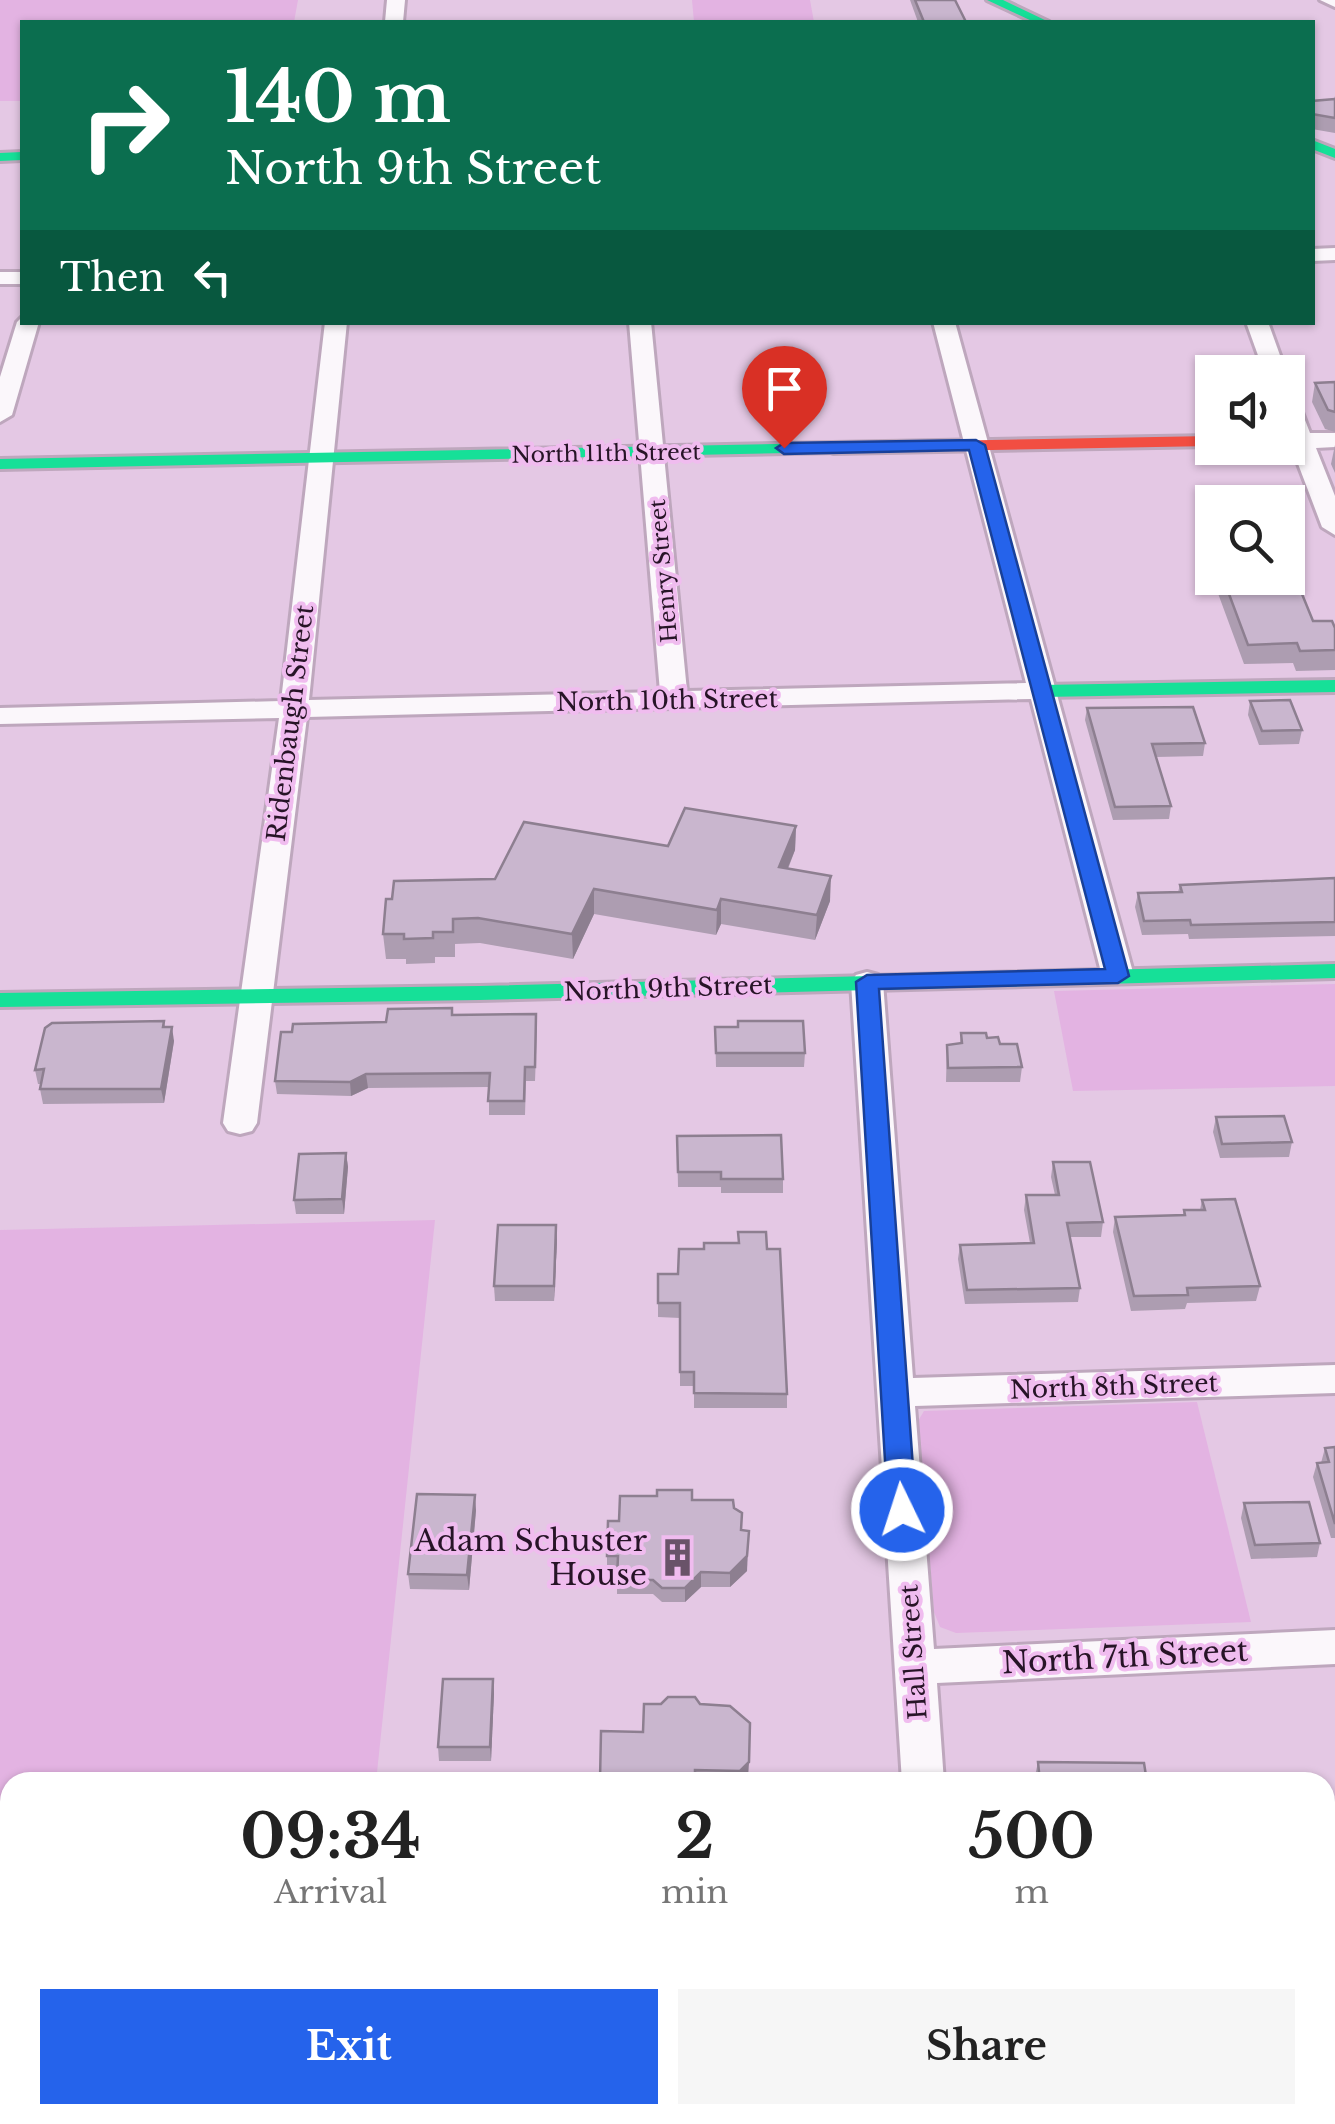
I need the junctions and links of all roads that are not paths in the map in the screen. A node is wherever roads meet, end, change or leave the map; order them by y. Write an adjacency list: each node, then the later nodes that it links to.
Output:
1 (993, 0): 2 (street)
2 (1038, 20)
3 (27, 325): 9 (street)
4 (336, 325): 15 (street, Ridenbaugh Street)
5 (640, 325): 14 (street, Henry Street)
6 (945, 325): 13 (street)
7 (1259, 325): 8 (street)
8 (1269, 355)
9 (0, 415)
10 (1335, 440): 12 (street)
11 (1195, 441): 13 (street, North 11th Street)
12 (1305, 441)
13 (976, 445): 14 (street, North 11th Street); 20 (street)
14 (652, 452): 15 (street, North 11th Street); 21 (street, Henry Street)
15 (320, 459): 16 (street, North 11th Street); 22 (street, Ridenbaugh Street)
16 (0, 464)
17 (1305, 464): 18 (street)
18 (1335, 527)
19 (1335, 686): 20 (street, North 10th Street)
20 (1042, 691): 21 (street, North 10th Street); 25 (street)
21 (674, 700): 22 (street, North 10th Street)
22 (294, 708): 23 (street, North 10th Street); 27 (street, Ridenbaugh Street)
23 (0, 716)
24 (1335, 971): 25 (street, North 9th Street)
25 (1118, 976): 26 (street, North 9th Street)
26 (867, 982): 27 (street, North 9th Street); 31 (street, Hall Street)
27 (255, 996): 28 (street, North 9th Street); 29 (street, Ridenbaugh Street)
28 (0, 1000)
29 (240, 1124)
30 (1335, 1379): 31 (street, North 8th Street)
31 (893, 1393): 33 (street, Hall Street)
32 (1335, 1647): 33 (street, North 7th Street)
33 (914, 1667): 34 (street, Hall Street)
34 (922, 1772)

